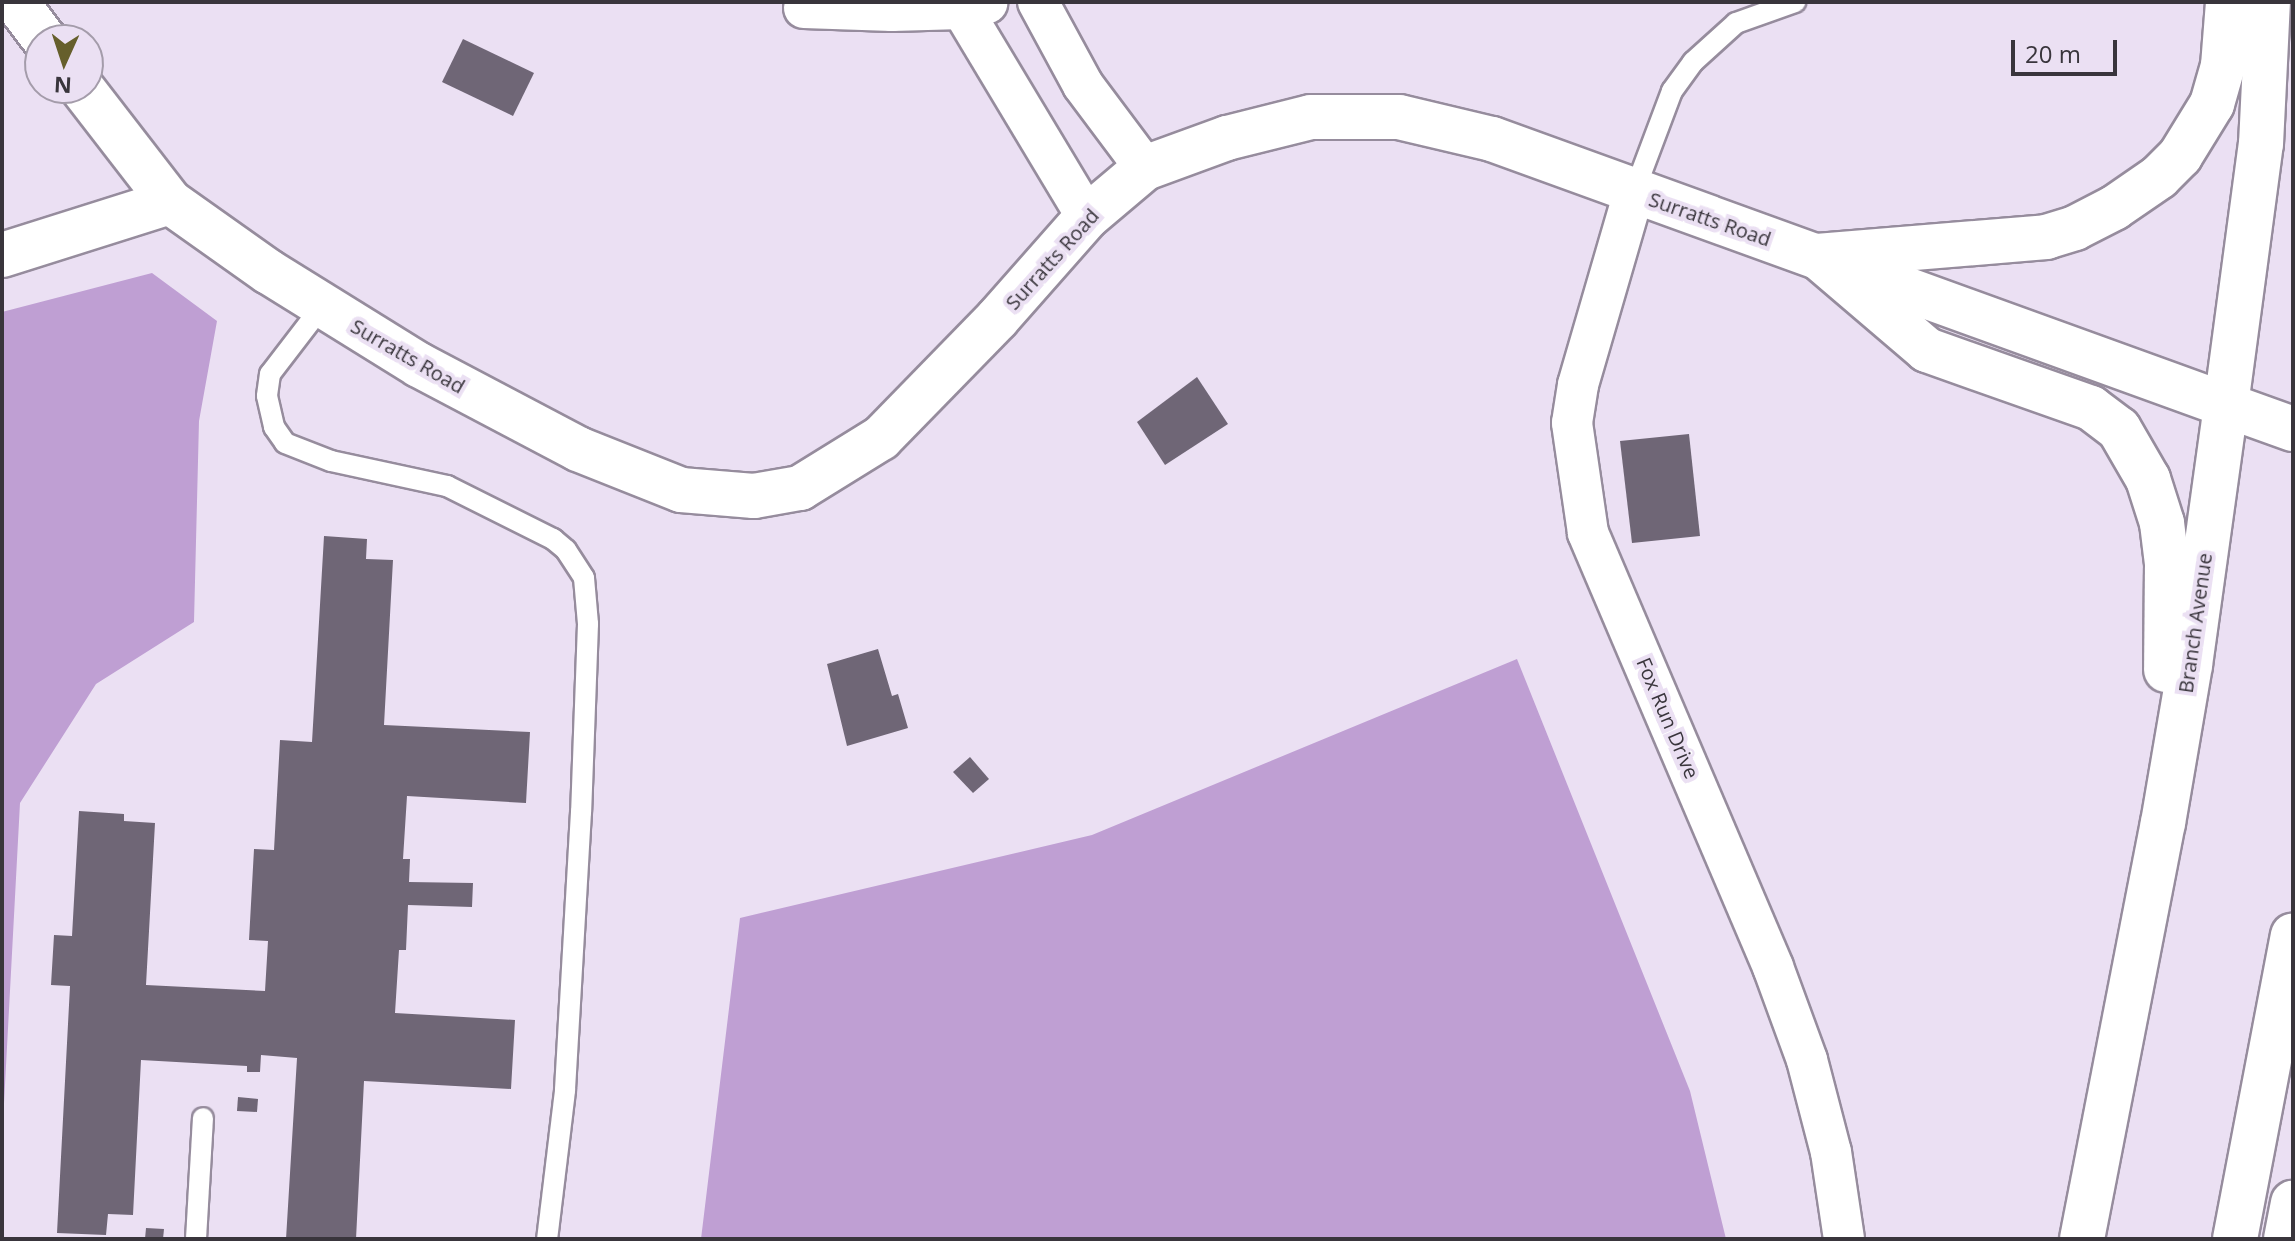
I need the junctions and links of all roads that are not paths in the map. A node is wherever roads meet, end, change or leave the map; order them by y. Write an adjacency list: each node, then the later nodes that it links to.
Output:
1 (16, 2): 8 (main road)
2 (1038, 2): 10 (street)
3 (1795, 2): 11 (lane)
4 (2228, 2): 15 (main road)
5 (2268, 2): 17 (main road, Branch Avenue)
6 (794, 5): 7 (street)
7 (976, 6): 13 (street)
8 (33, 24)
9 (94, 104): 12 (main road, Surratts Road)
10 (1145, 168): 11 (main road, Surratts Road); 13 (main road, Surratts Road)
11 (1634, 192): 15 (main road, Surratts Road); 25 (street, Fox Run Drive)
12 (170, 202): 14 (main road); 16 (main road, Surratts Road)
13 (1087, 217): 16 (main road, Surratts Road)
14 (2, 255)
15 (1817, 256): 17 (main road, Surratts Road); 19 (main road)
16 (323, 305): 24 (lane)
17 (2226, 405): 18 (main road, Surratts Road); 19 (main road, Branch Avenue)
18 (2293, 429)
19 (2163, 823): 26 (main road, Branch Avenue)
20 (2293, 935): 27 (main road)
21 (203, 1118): 23 (lane)
22 (2293, 1203): 28 (main road)
23 (196, 1239)
24 (547, 1239)
25 (1844, 1239)
26 (2082, 1239)
27 (2235, 1239)
28 (2286, 1239)

